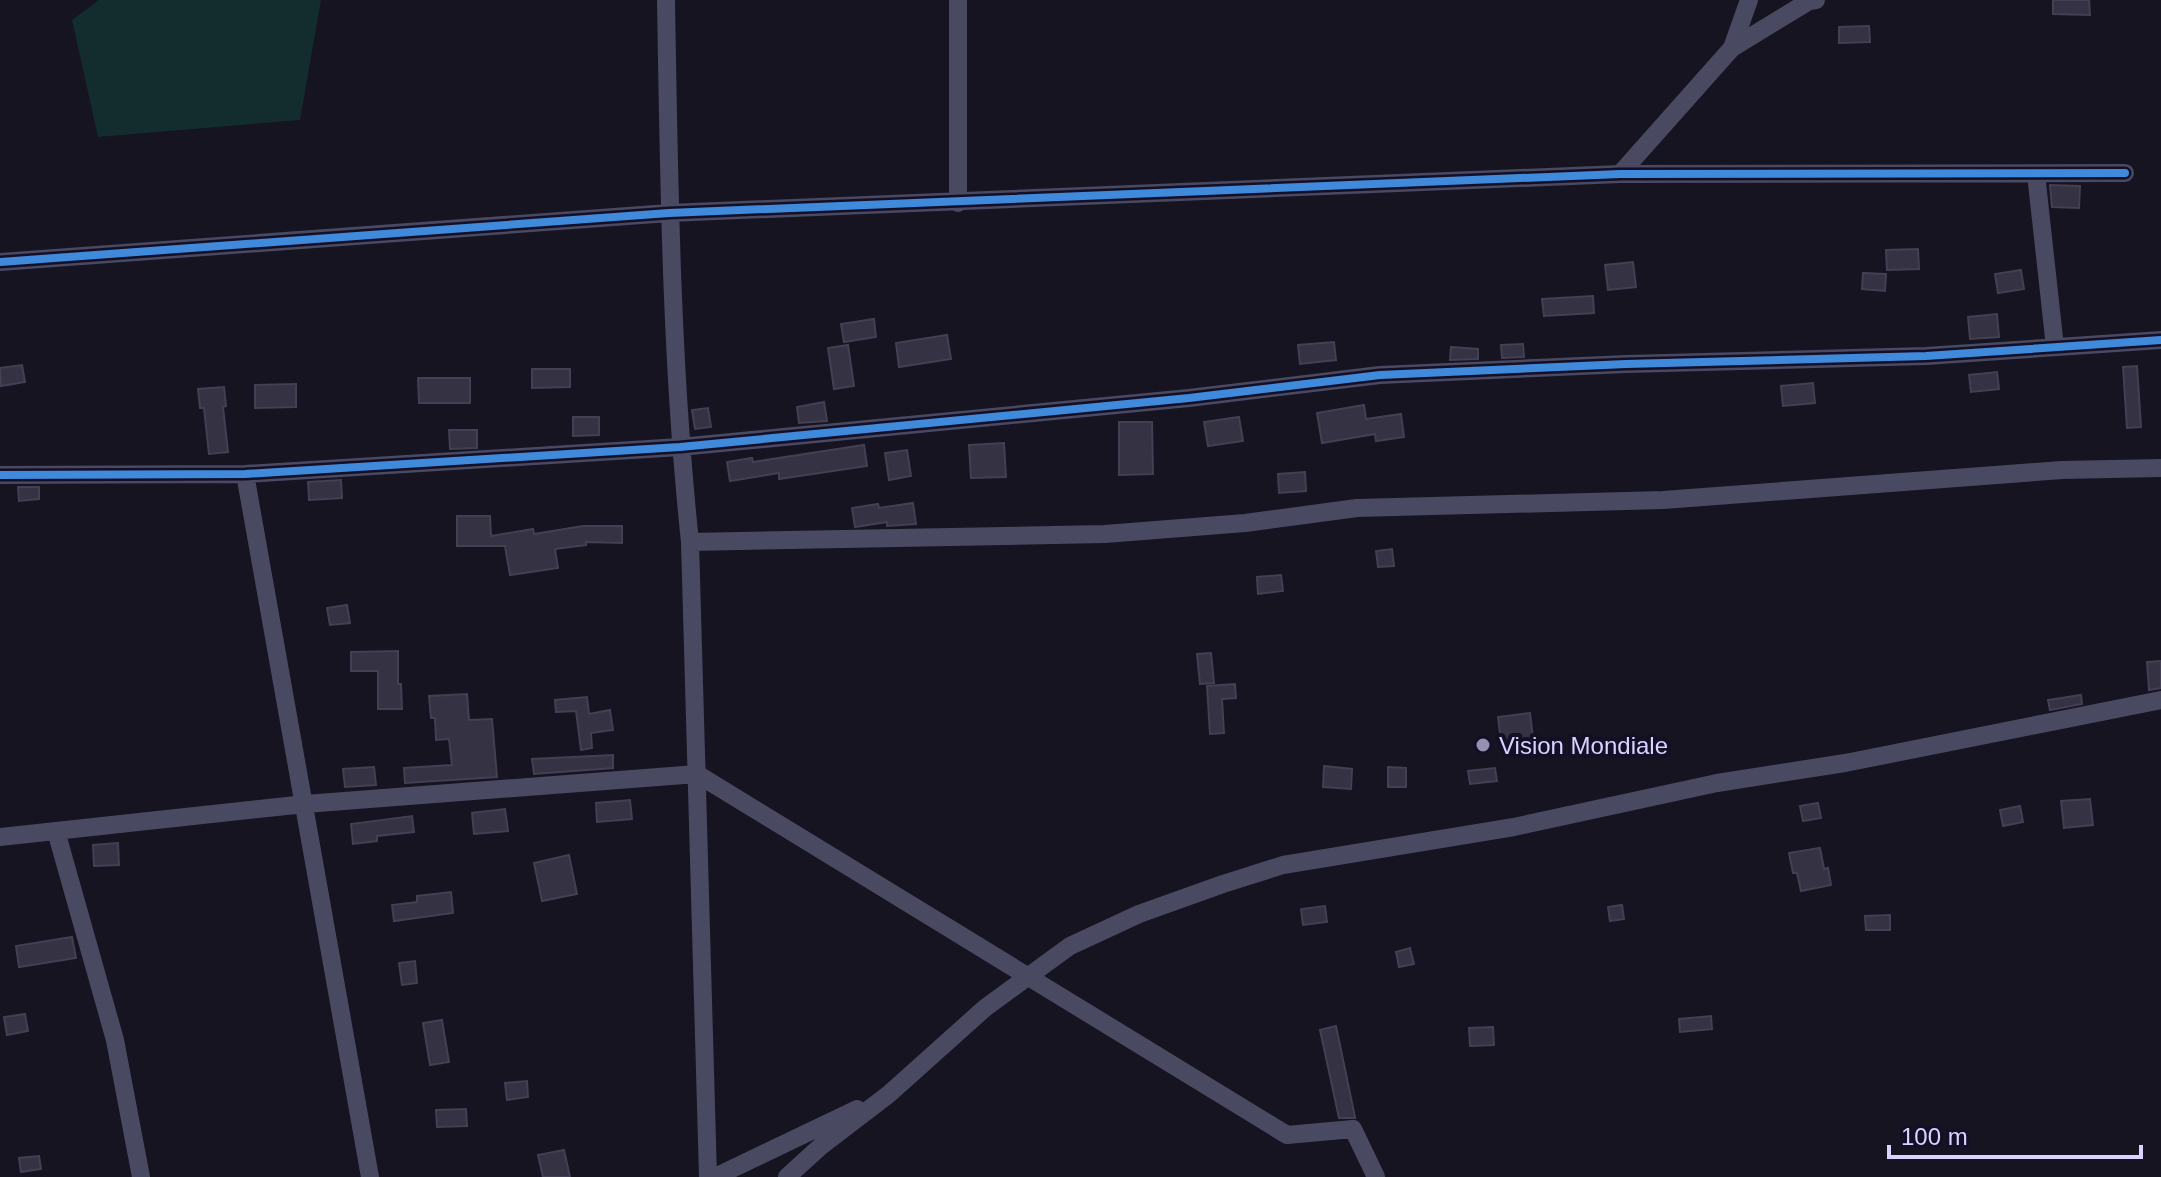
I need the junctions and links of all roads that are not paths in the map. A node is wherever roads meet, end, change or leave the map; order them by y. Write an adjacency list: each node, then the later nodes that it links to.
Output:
1 (666, 0): 10 (street)
2 (958, 0): 9 (street)
3 (1749, 0): 5 (street)
4 (1816, 0): 5 (street)
5 (1732, 48): 7 (street)
6 (2125, 173): 8 (street)
7 (1620, 174): 8 (street); 9 (street)
8 (2036, 174): 13 (street)
9 (958, 203): 10 (street)
10 (669, 213): 11 (street); 14 (street)
11 (0, 262)
12 (2161, 340): 13 (street)
13 (2055, 347): 14 (street)
14 (680, 447): 16 (street); 18 (street)
15 (2161, 468): 18 (street)
16 (245, 474): 17 (street); 21 (street)
17 (0, 475)
18 (690, 542): 20 (street)
19 (2161, 700): 24 (street)
20 (697, 774): 21 (street); 24 (street); 28 (street)
21 (305, 804): 22 (street); 27 (street)
22 (56, 831): 23 (street); 26 (street)
23 (0, 837)
24 (1028, 976): 25 (street); 31 (street)
25 (889, 1094): 29 (street); 30 (street)
26 (141, 1177)
27 (370, 1177)
28 (708, 1177)
29 (715, 1177)
30 (787, 1177)
31 (1376, 1177)

